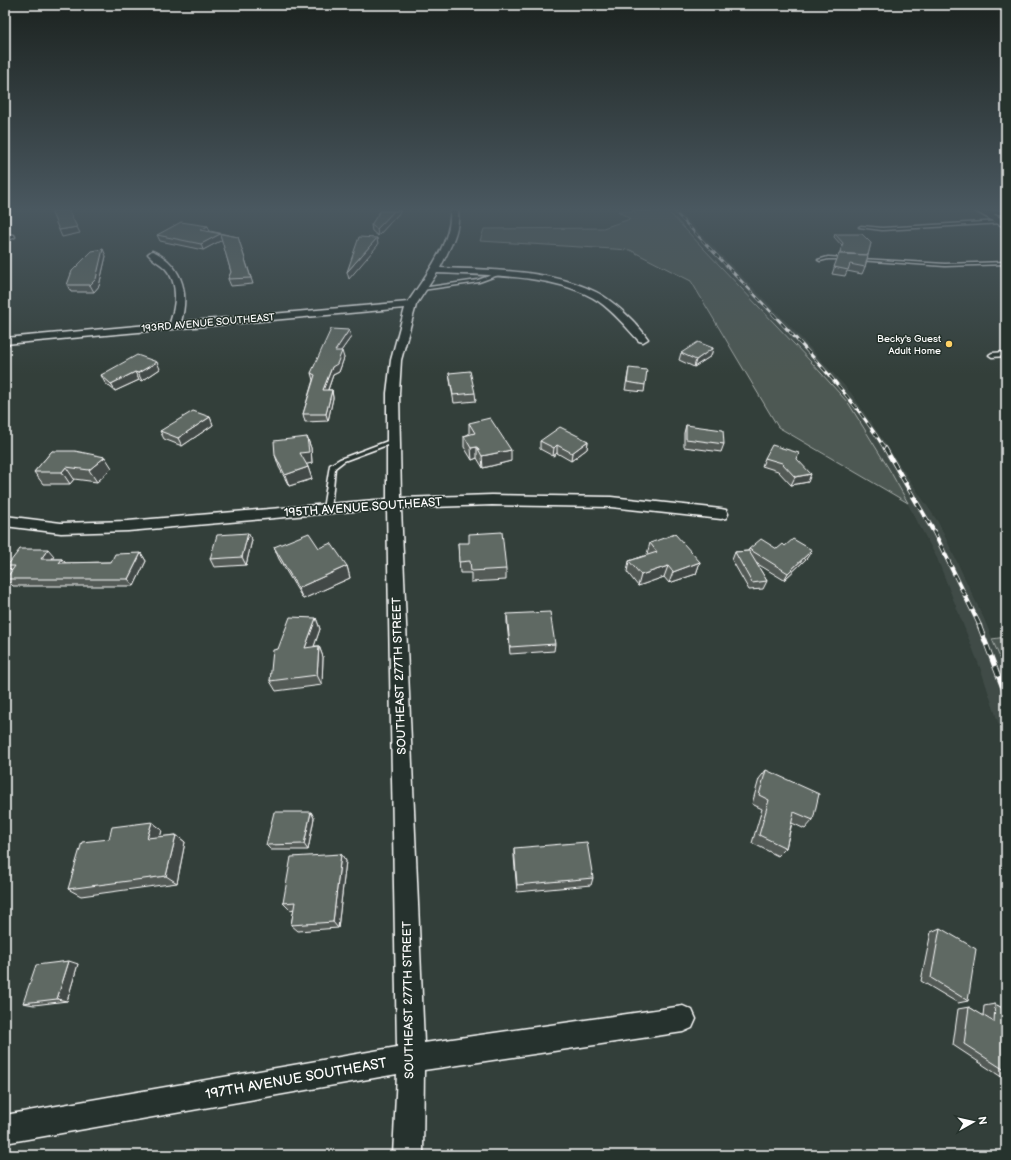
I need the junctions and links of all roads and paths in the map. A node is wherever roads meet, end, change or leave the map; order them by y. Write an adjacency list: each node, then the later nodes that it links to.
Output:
1 (168, 265): 7 (street)
2 (436, 265): 3 (street, SOUTHEAST 277TH STREET)
3 (434, 270): 4 (street); 5 (street, SOUTHEAST 277TH STREET)
4 (499, 274): 5 (lane); 8 (street)
5 (422, 289): 6 (street, SOUTHEAST 277TH STREET)
6 (411, 305): 7 (street, 193RD AVENUE SOUTHEAST); 12 (street, SOUTHEAST 277TH STREET)
7 (174, 325): 9 (street, 193RD AVENUE SOUTHEAST)
8 (643, 339)
9 (5, 341)
10 (1006, 354): 11 (lane)
11 (992, 355)
12 (393, 441): 13 (street, SOUTHEAST 277TH STREET); 14 (lane)
13 (394, 503): 14 (street, 195TH AVENUE SOUTHEAST); 15 (street, 195TH AVENUE SOUTHEAST); 18 (street, SOUTHEAST 277TH STREET)
14 (327, 509): 16 (street, 195TH AVENUE SOUTHEAST)
15 (721, 514)
16 (5, 521)
17 (683, 1019): 18 (street, 197TH AVENUE SOUTHEAST)
18 (410, 1058): 19 (street, 197TH AVENUE SOUTHEAST); 20 (street, SOUTHEAST 277TH STREET)
19 (5, 1129)
20 (408, 1155)

